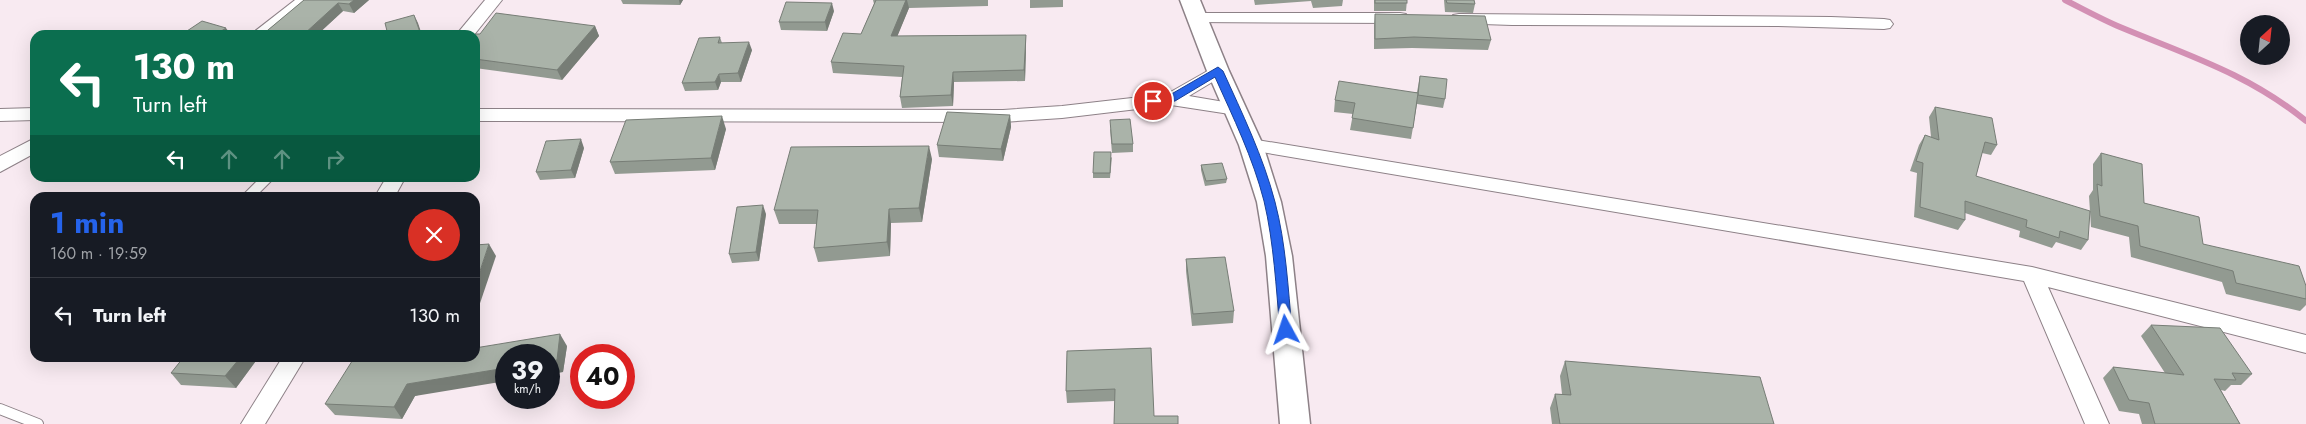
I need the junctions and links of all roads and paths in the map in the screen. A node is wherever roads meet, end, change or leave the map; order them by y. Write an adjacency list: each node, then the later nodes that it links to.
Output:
1 (306, 0): 7 (street)
2 (494, 0): 8 (street)
3 (1194, 9): 4 (street); 9 (street)
4 (1421, 18)
5 (1441, 19): 6 (street)
6 (1884, 24)
7 (266, 30)
8 (469, 30)
9 (1218, 71): 10 (street); 11 (street)
10 (1171, 99): 11 (street); 14 (street)
11 (1236, 109): 15 (street)
12 (30, 114): 13 (street)
13 (0, 115)
14 (480, 115)
15 (1251, 145): 20 (street); 26 (street)
16 (30, 147): 17 (street)
17 (0, 165)
18 (263, 182): 19 (lane)
19 (253, 192)
20 (2032, 274): 21 (street); 27 (street)
21 (2306, 344)
22 (292, 362): 25 (street)
23 (0, 409): 24 (lane)
24 (38, 424)
25 (253, 424)
26 (1295, 424)
27 (2097, 424)

